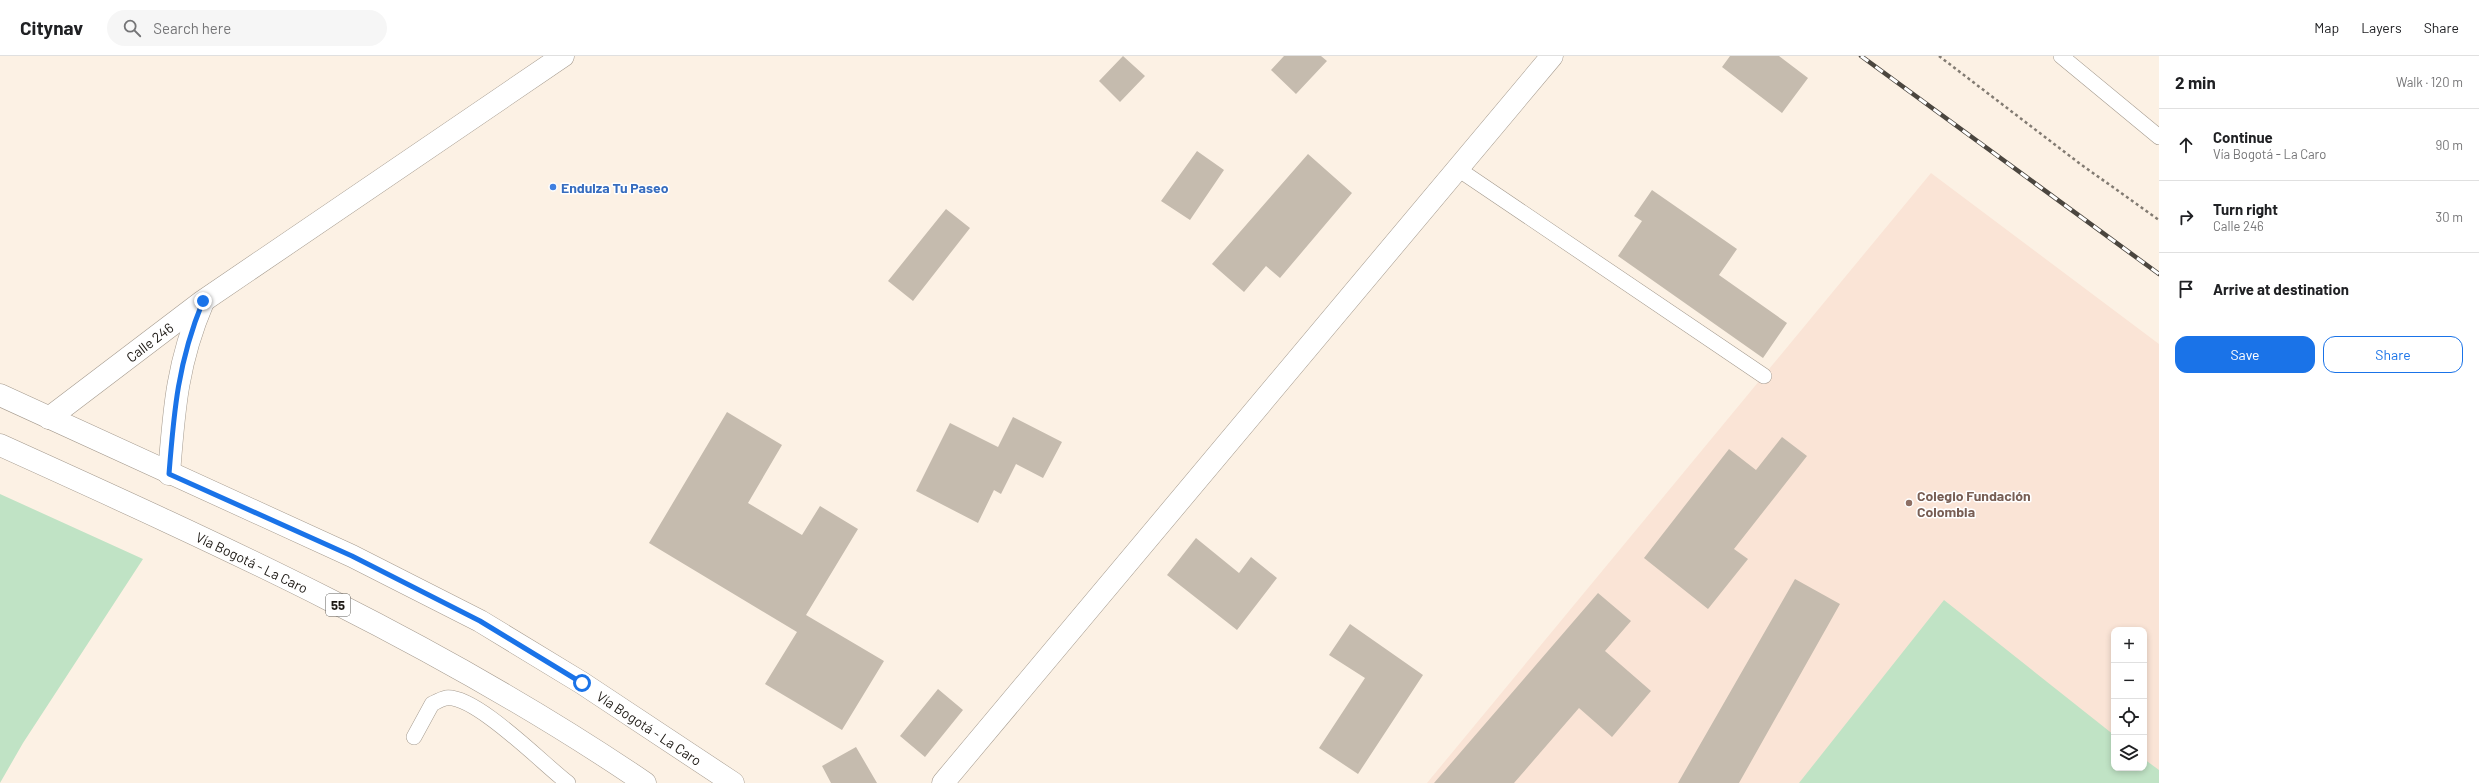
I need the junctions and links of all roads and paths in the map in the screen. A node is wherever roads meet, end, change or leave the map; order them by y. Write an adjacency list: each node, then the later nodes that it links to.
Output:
1 (563, 56): 10 (street)
2 (1552, 56): 8 (street)
3 (1939, 56): 9 (path)
4 (2061, 56): 6 (lane)
5 (2067, 56): 6 (lane)
6 (2086, 75): 7 (lane)
7 (2159, 137)
8 (1458, 169): 11 (lane); 20 (street)
9 (2159, 220)
10 (203, 301): 13 (street, Calle 246); 15 (street, Calle 246)
11 (1764, 376)
12 (0, 395): 13 (street, Vía Bogotá - La Caro)
13 (49, 418): 15 (street, Vía Bogotá - La Caro)
14 (9, 449): 18 (street, Vía Bogotá - La Caro / 55)
15 (169, 474): 19 (street, Vía Bogotá - La Caro)
16 (414, 737): 17 (lane)
17 (568, 783)
18 (645, 783)
19 (733, 783)
20 (943, 783)

